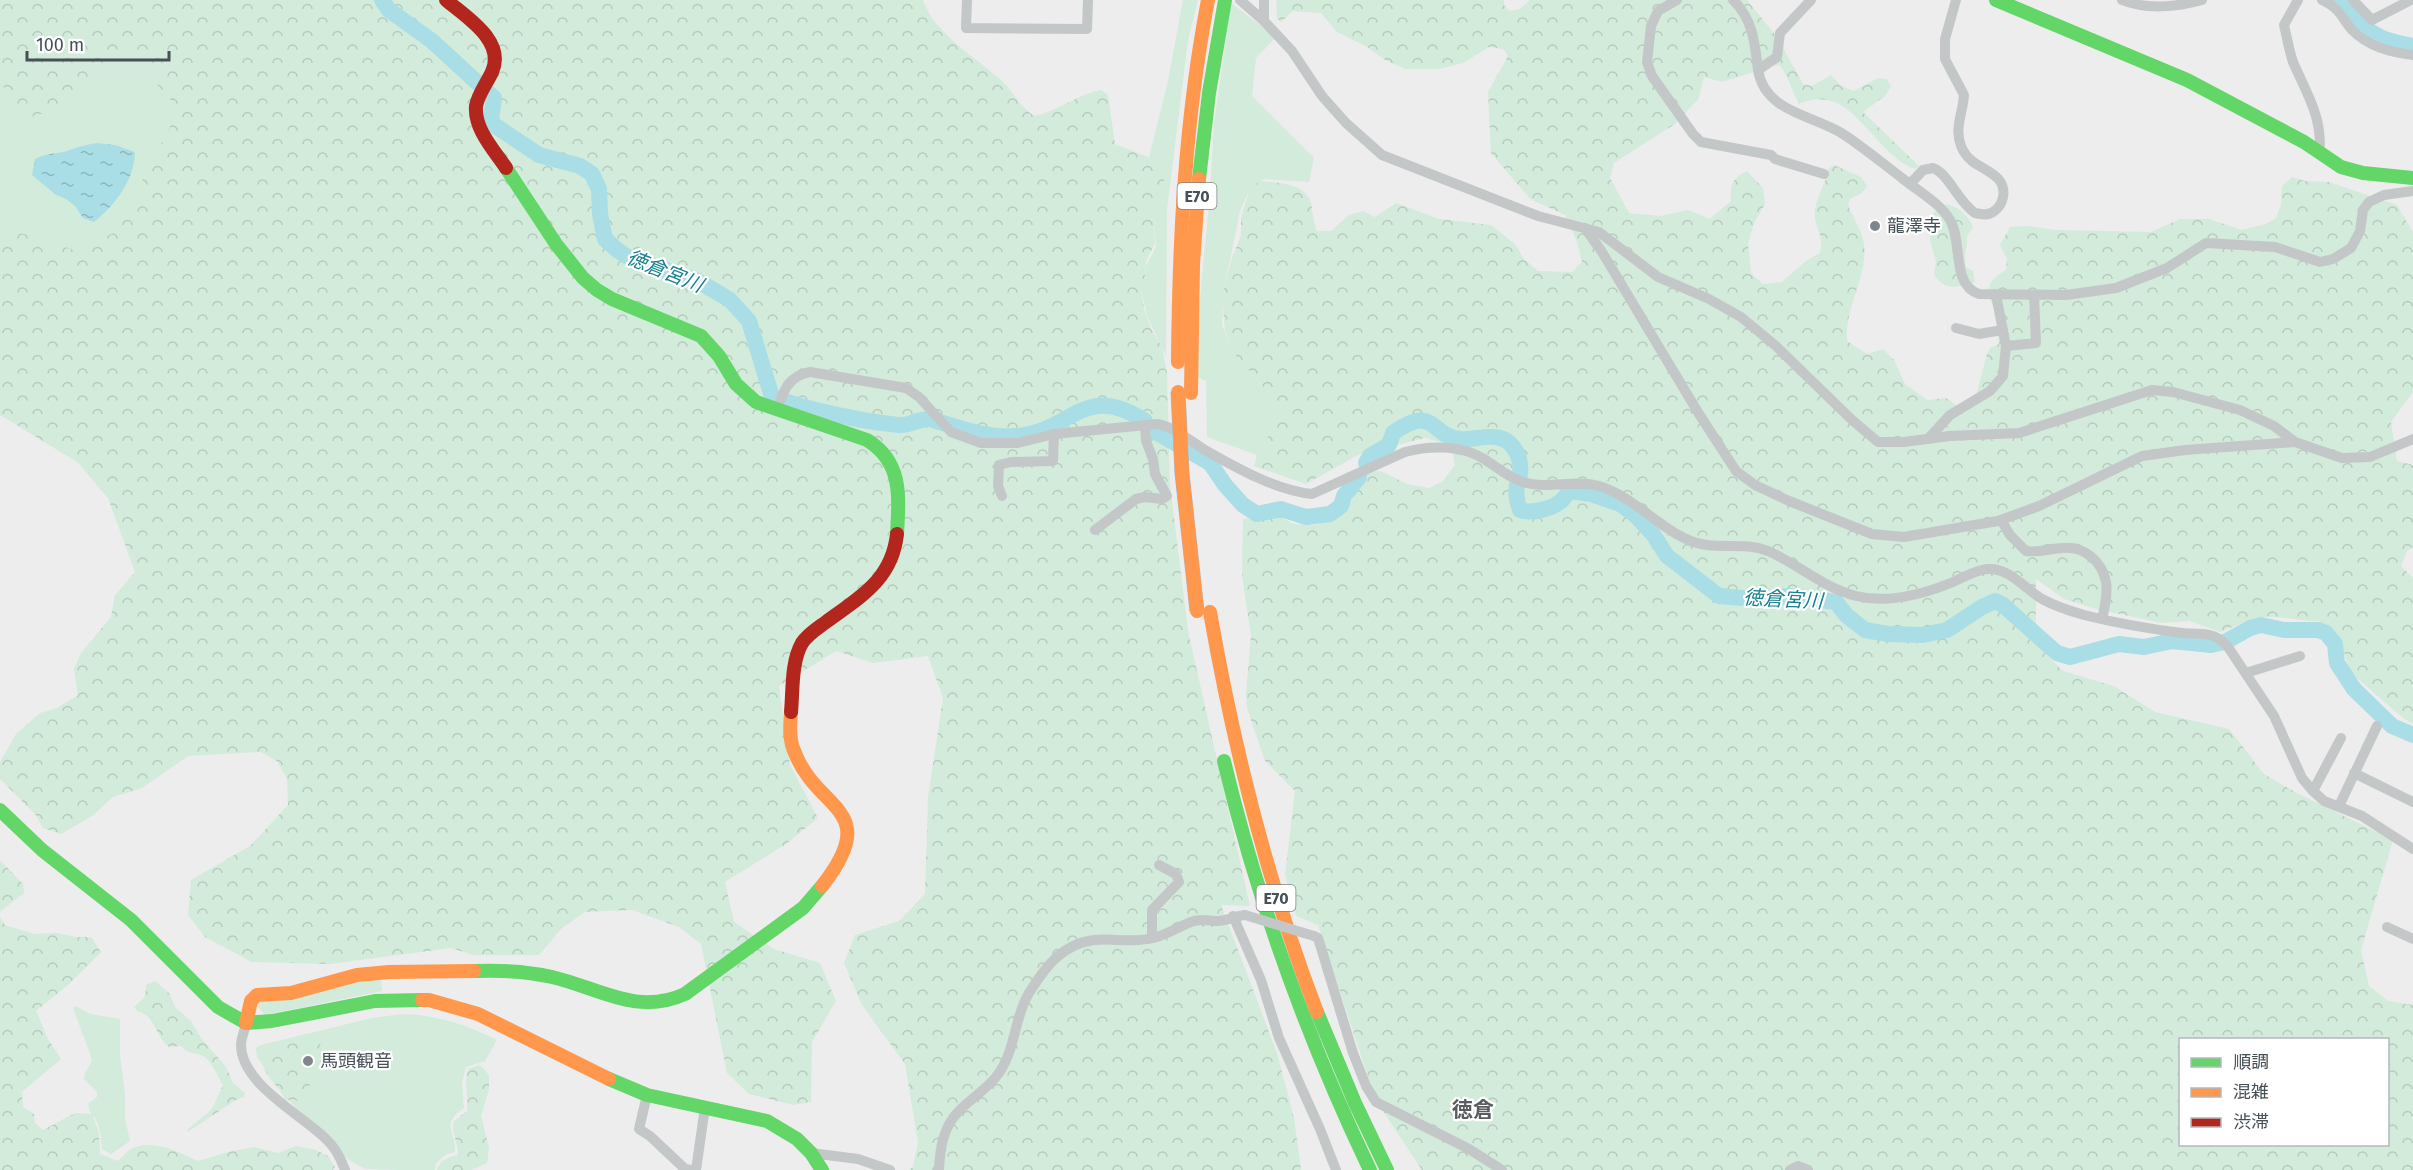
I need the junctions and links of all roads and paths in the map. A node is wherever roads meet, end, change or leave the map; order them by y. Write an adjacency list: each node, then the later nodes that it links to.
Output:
1 (446, 0): 34 (main road)
2 (967, 0): 3 (street)
3 (1088, 0)
4 (1208, 0): 33 (main road, E70)
5 (1225, 0): 33 (main road, E70)
6 (1240, 0): 19 (street)
7 (1264, 0): 19 (street)
8 (1677, 0): 23 (street)
9 (1733, 0): 21 (street)
10 (1811, 0): 21 (street)
11 (1956, 0): 25 (street)
12 (1996, 0): 22 (main road)
13 (2122, 0): 14 (street)
14 (2202, 0)
15 (2298, 0): 22 (street)
16 (2322, 0): 20 (street)
17 (2353, 0): 18 (street)
18 (2411, 0)
19 (1262, 19): 27 (street)
20 (2413, 55)
21 (1758, 70): 25 (street)
22 (2319, 154): 24 (main road)
23 (1824, 174)
24 (2413, 178)
25 (1910, 184): 28 (street)
26 (2413, 191): 29 (street)
27 (1584, 228): 37 (street); 41 (street)
28 (1996, 295): 29 (street); 31 (street)
29 (2034, 295): 32 (street)
30 (1956, 328): 31 (street)
31 (2002, 330): 32 (street)
32 (2006, 346): 37 (street)
33 (1184, 392): 43 (main road, E70, bridge)
34 (777, 411): 36 (street); 62 (main road)
35 (1145, 425): 36 (street); 42 (street); 44 (street)
36 (1054, 434): 40 (street)
37 (1928, 439): 39 (street)
38 (2413, 439): 39 (street)
39 (2295, 442): 41 (street)
40 (1002, 496)
41 (2001, 520): 44 (street)
42 (1095, 530)
43 (1203, 612): 45 (main road, E70); 73 (main road, E70)
44 (2102, 619): 47 (street)
45 (1203, 654)
46 (2300, 656): 47 (street)
47 (2246, 673): 52 (street)
48 (2377, 726): 51 (street)
49 (2341, 738): 52 (street)
50 (1221, 750): 72 (main road, E70)
51 (2354, 773): 53 (street); 54 (street)
52 (2313, 791): 54 (street)
53 (2413, 802)
54 (2338, 806): 56 (street)
55 (0, 810): 62 (main road)
56 (2413, 849)
57 (1160, 865): 60 (street)
58 (1239, 915): 60 (street); 71 (street); 74 (street, bridge)
59 (2386, 927): 61 (street)
60 (1152, 938): 70 (street)
61 (2413, 939)
62 (246, 1023): 63 (main road); 66 (street)
63 (647, 1095): 64 (main road); 67 (street)
64 (705, 1107): 65 (main road); 67 (street)
65 (811, 1153): 68 (main road); 69 (street)
66 (345, 1170)
67 (694, 1170)
68 (822, 1170)
69 (890, 1170)
70 (939, 1170)
71 (1336, 1170)
72 (1370, 1170)
73 (1387, 1170)
74 (1502, 1170)
75 (1790, 1170): 76 (street)
76 (1808, 1170)

